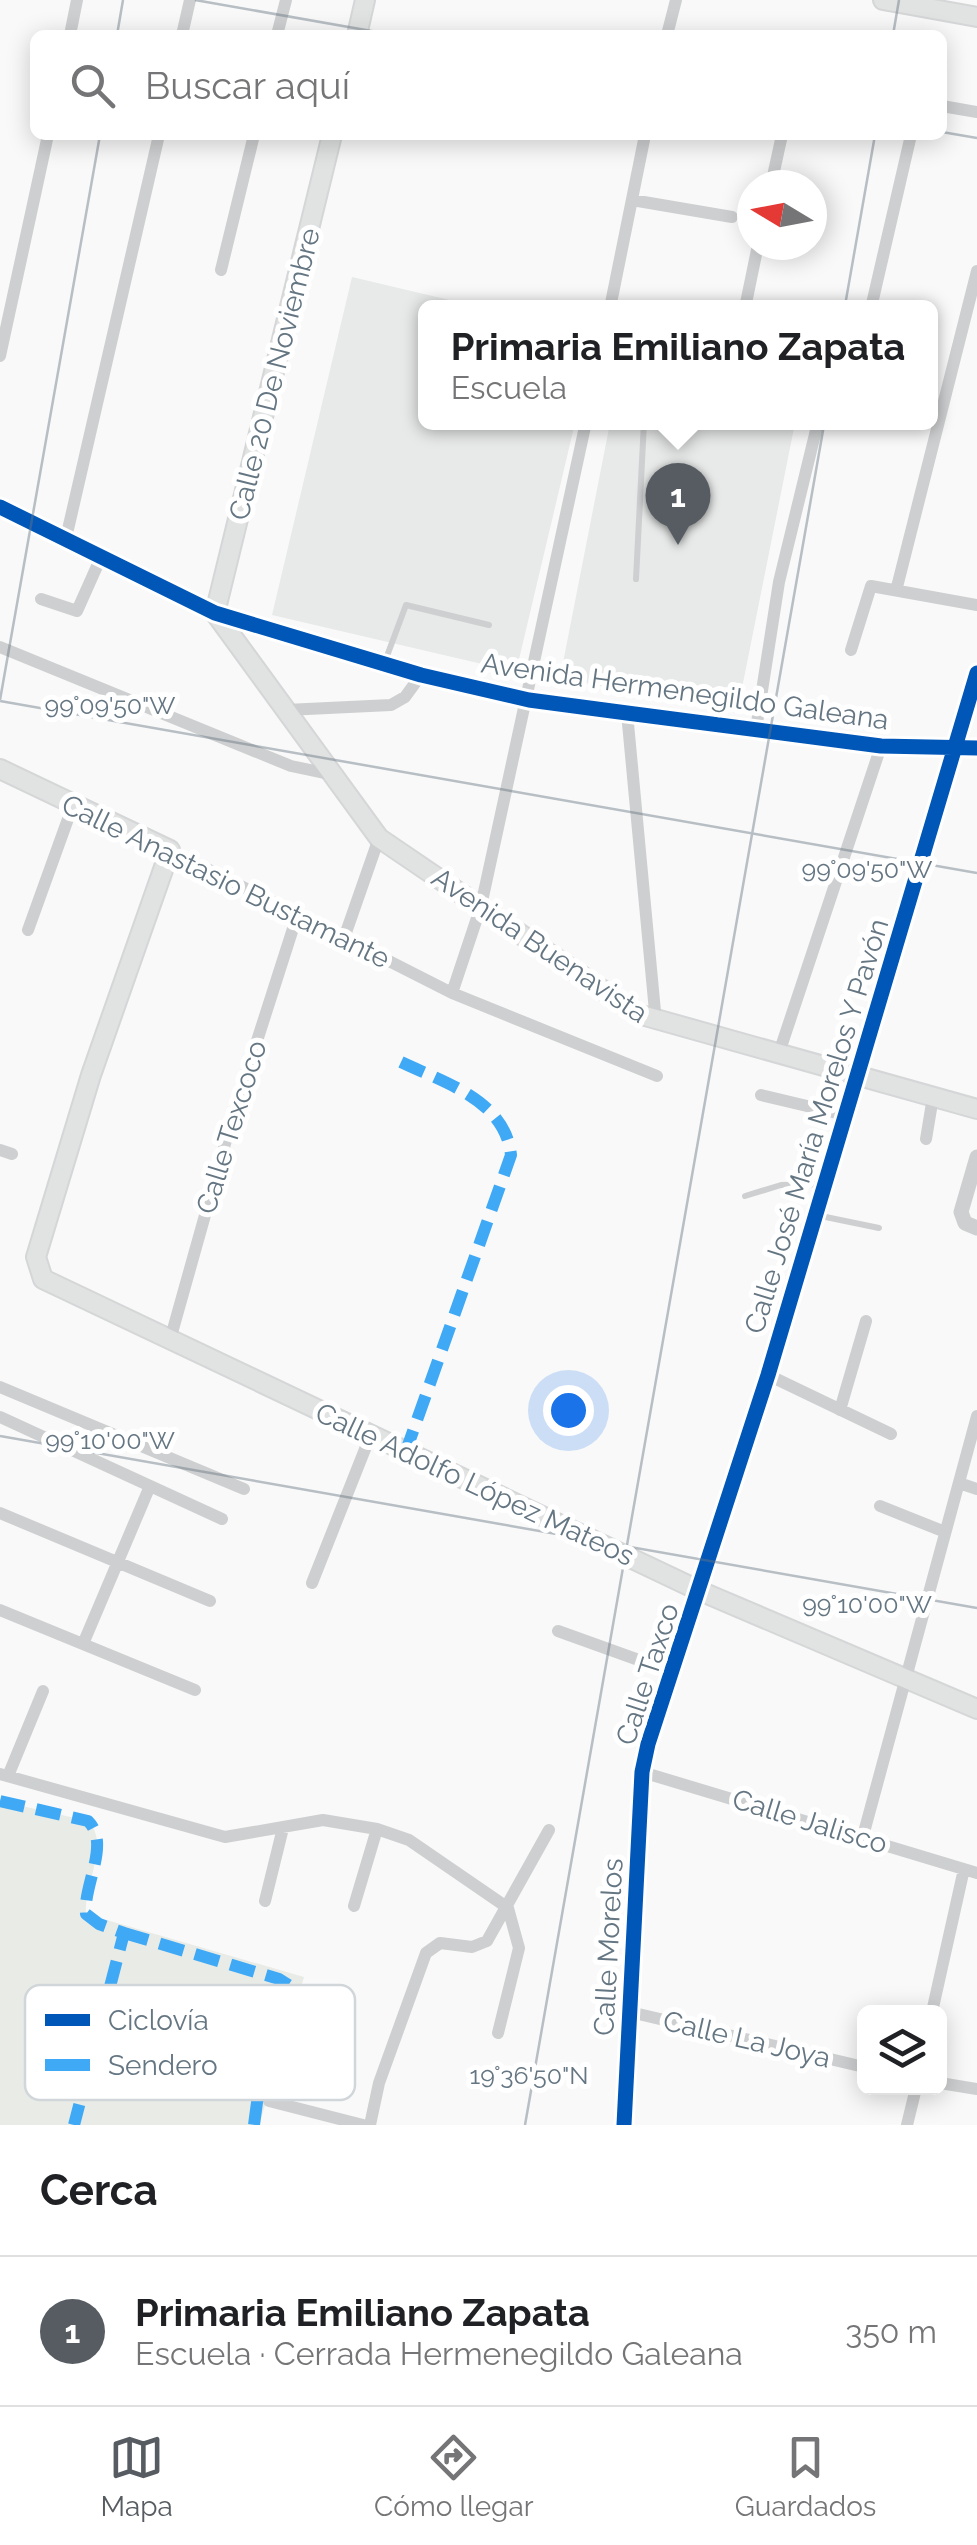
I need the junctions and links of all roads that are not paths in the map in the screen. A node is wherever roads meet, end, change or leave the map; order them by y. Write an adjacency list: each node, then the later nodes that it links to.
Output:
1 (77, 0): 8 (street)
2 (190, 0): 9 (street)
3 (286, 0): 10 (street)
4 (365, 0): 11 (main road)
5 (676, 0): 12 (street)
6 (889, 1): 7 (main road)
7 (977, 17)
8 (71, 30)
9 (183, 30)
10 (279, 30)
11 (358, 30)
12 (668, 30)
13 (947, 107): 14 (street)
14 (977, 112)
15 (47, 140): 31 (street)
16 (158, 140): 38 (street)
17 (253, 140): 26 (street)
18 (331, 140): 44 (main road, Calle 20 De Noviembre)
19 (645, 140): 23 (street)
20 (781, 140): 22 (street)
21 (910, 140): 30 (street)
22 (774, 170)
23 (632, 200): 24 (street); 28 (street)
24 (732, 217)
25 (755, 260): 29 (street)
26 (222, 270)
27 (977, 271): 32 (street)
28 (612, 300)
29 (747, 300)
30 (873, 300)
31 (0, 356)
32 (938, 425)
33 (584, 430): 51 (street)
34 (644, 430): 40 (lane)
35 (816, 430): 54 (street)
36 (937, 430): 41 (street)
37 (0, 508): 38 (street, Avenida Hermenegildo Galeana)
38 (66, 538): 39 (street, Avenida Hermenegildo Galeana)
39 (102, 554): 42 (street); 44 (street, Avenida Hermenegildo Galeana)
40 (636, 578)
41 (897, 587): 43 (street); 47 (street)
42 (41, 598)
43 (977, 605)
44 (215, 614): 48 (street, Avenida Hermenegildo Galeana); 52 (main road, Avenida Buenavista)
45 (489, 625): 48 (lane)
46 (0, 648): 59 (street)
47 (851, 650)
48 (384, 664): 50 (street, Avenida Hermenegildo Galeana)
49 (977, 674): 56 (street, Calle José María Morelos Y Pavón)
50 (421, 675): 51 (street, Avenida Hermenegildo Galeana); 52 (street)
51 (529, 700): 53 (street, Avenida Hermenegildo Galeana); 63 (street)
52 (286, 710): 59 (main road, Avenida Buenavista)
53 (627, 713): 54 (street, Avenida Hermenegildo Galeana); 68 (street)
54 (756, 729): 55 (street, Avenida Hermenegildo Galeana)
55 (880, 746): 56 (street, Avenida Hermenegildo Galeana); 69 (street)
56 (956, 748): 57 (street, Avenida Hermenegildo Galeana); 71 (street, Calle José María Morelos Y Pavón)
57 (977, 748)
58 (0, 770): 60 (main road, Calle Anastasio Bustamante)
59 (329, 774): 61 (main road, Avenida Buenavista)
60 (73, 805): 62 (main road, Calle Anastasio Bustamante); 65 (street)
61 (380, 838): 63 (main road, Avenida Buenavista); 66 (street)
62 (170, 850): 64 (street, Calle Anastasio Bustamante); 84 (main road, Calle Adolfo López Mateos)
63 (481, 906): 67 (street); 68 (main road, Avenida Buenavista)
64 (297, 916): 66 (street, Calle Anastasio Bustamante); 84 (street, Calle Texcoco)
65 (28, 930)
66 (343, 941): 67 (street, Calle Anastasio Bustamante)
67 (452, 993): 70 (street, Calle Anastasio Bustamante)
68 (656, 1022): 69 (main road, Avenida Buenavista)
69 (778, 1056): 71 (main road, Avenida Buenavista)
70 (657, 1076)
71 (857, 1076): 73 (main road, Avenida Buenavista); 75 (street, Calle José María Morelos Y Pavón)
72 (761, 1095): 75 (street)
73 (933, 1097): 74 (main road, Avenida Buenavista); 76 (street)
74 (977, 1109)
75 (845, 1115): 78 (street, Calle José María Morelos Y Pavón)
76 (926, 1139)
77 (977, 1157): 82 (street)
78 (824, 1184): 79 (lane); 80 (street, Calle José María Morelos Y Pavón)
79 (745, 1196)
80 (815, 1215): 81 (lane); 85 (street, Calle José María Morelos Y Pavón)
81 (879, 1228)
82 (977, 1228)
83 (866, 1322): 87 (street)
84 (170, 1340): 90 (main road, Calle Adolfo López Mateos)
85 (768, 1375): 87 (street); 102 (street, Calle José María Morelos Y Pavón)
86 (0, 1387): 95 (street)
87 (840, 1410): 91 (street)
88 (977, 1416): 92 (street)
89 (0, 1417): 93 (street)
90 (372, 1434): 101 (street); 102 (main road, Calle Adolfo López Mateos)
91 (891, 1434)
92 (958, 1483): 94 (street); 99 (street)
93 (150, 1486): 98 (street); 100 (street)
94 (977, 1488)
95 (244, 1489)
96 (880, 1506): 99 (street)
97 (0, 1513): 100 (street)
98 (222, 1518)
99 (945, 1532): 108 (street)
100 (118, 1562): 103 (street); 106 (street)
101 (312, 1584)
102 (700, 1592): 107 (street, Calle Taxco); 108 (main road, Calle Adolfo López Mateos)
103 (210, 1600)
104 (0, 1610): 106 (street)
105 (558, 1631): 107 (street)
106 (83, 1644): 110 (street)
107 (672, 1672): 112 (street, Calle Taxco)
108 (904, 1680): 111 (main road, Calle Adolfo López Mateos); 117 (street)
109 (43, 1690): 113 (street)
110 (195, 1690)
111 (977, 1709)
112 (642, 1772): 117 (street, Calle Jalisco); 123 (street, Calle Morelos)
113 (4, 1775): 114 (street)
114 (284, 1828): 115 (street); 119 (street)
115 (377, 1829): 120 (street); 121 (street)
116 (549, 1830): 121 (street)
117 (863, 1836): 118 (street, Calle Jalisco)
118 (971, 1871): 122 (street)
119 (265, 1902)
120 (354, 1906)
121 (508, 1908): 124 (street); 131 (street)
122 (934, 2005)
123 (630, 2012): 125 (street, Calle La Joya); 132 (street, Calle Morelos)
124 (498, 2032)
125 (857, 2065)
126 (947, 2084): 127 (street)
127 (977, 2089)
128 (914, 2095): 133 (street)
129 (269, 2101): 130 (street)
130 (310, 2119): 131 (street)
131 (366, 2125)
132 (624, 2125)
133 (907, 2125)

